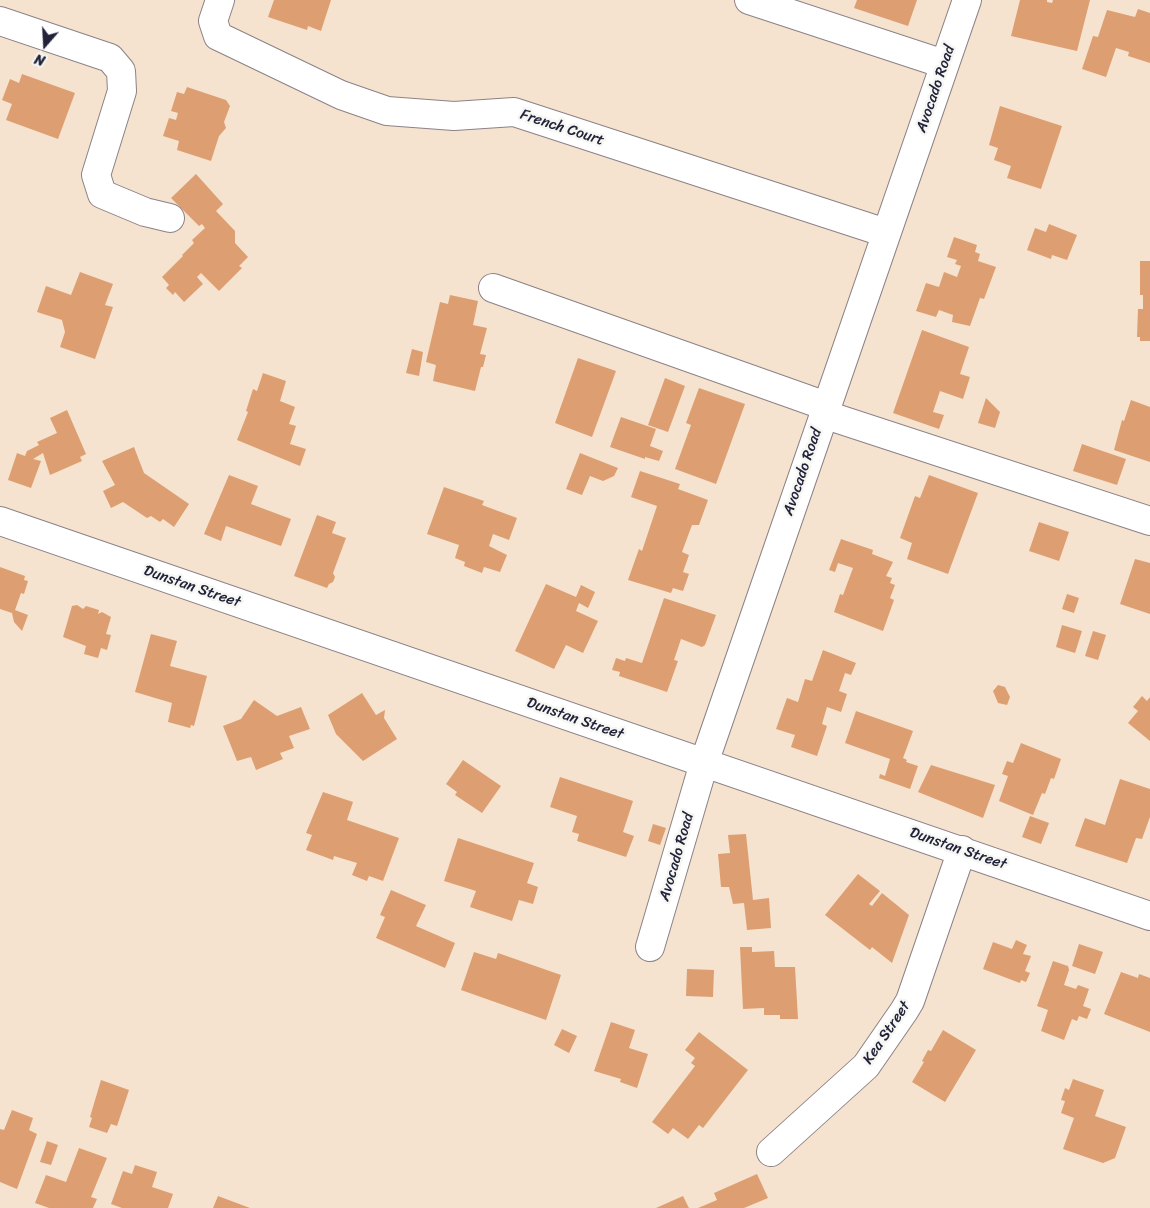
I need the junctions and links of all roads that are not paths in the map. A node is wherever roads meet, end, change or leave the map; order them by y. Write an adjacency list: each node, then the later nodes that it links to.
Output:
1 (220, 0): 7 (street, French Court)
2 (749, 0): 5 (street)
3 (967, 0): 5 (street, Avocado Road)
4 (0, 21): 6 (street)
5 (944, 64): 7 (street, Avocado Road)
6 (170, 218)
7 (886, 233): 9 (street, Avocado Road)
8 (493, 288): 9 (street)
9 (825, 410): 11 (street); 12 (street, Avocado Road)
10 (0, 521): 12 (street, Dunstan Street)
11 (1150, 521)
12 (704, 763): 13 (street, Dunstan Street); 15 (street, Avocado Road)
13 (962, 850): 14 (street, Dunstan Street); 16 (street, Kea Street)
14 (1150, 916)
15 (650, 947)
16 (770, 1152)

